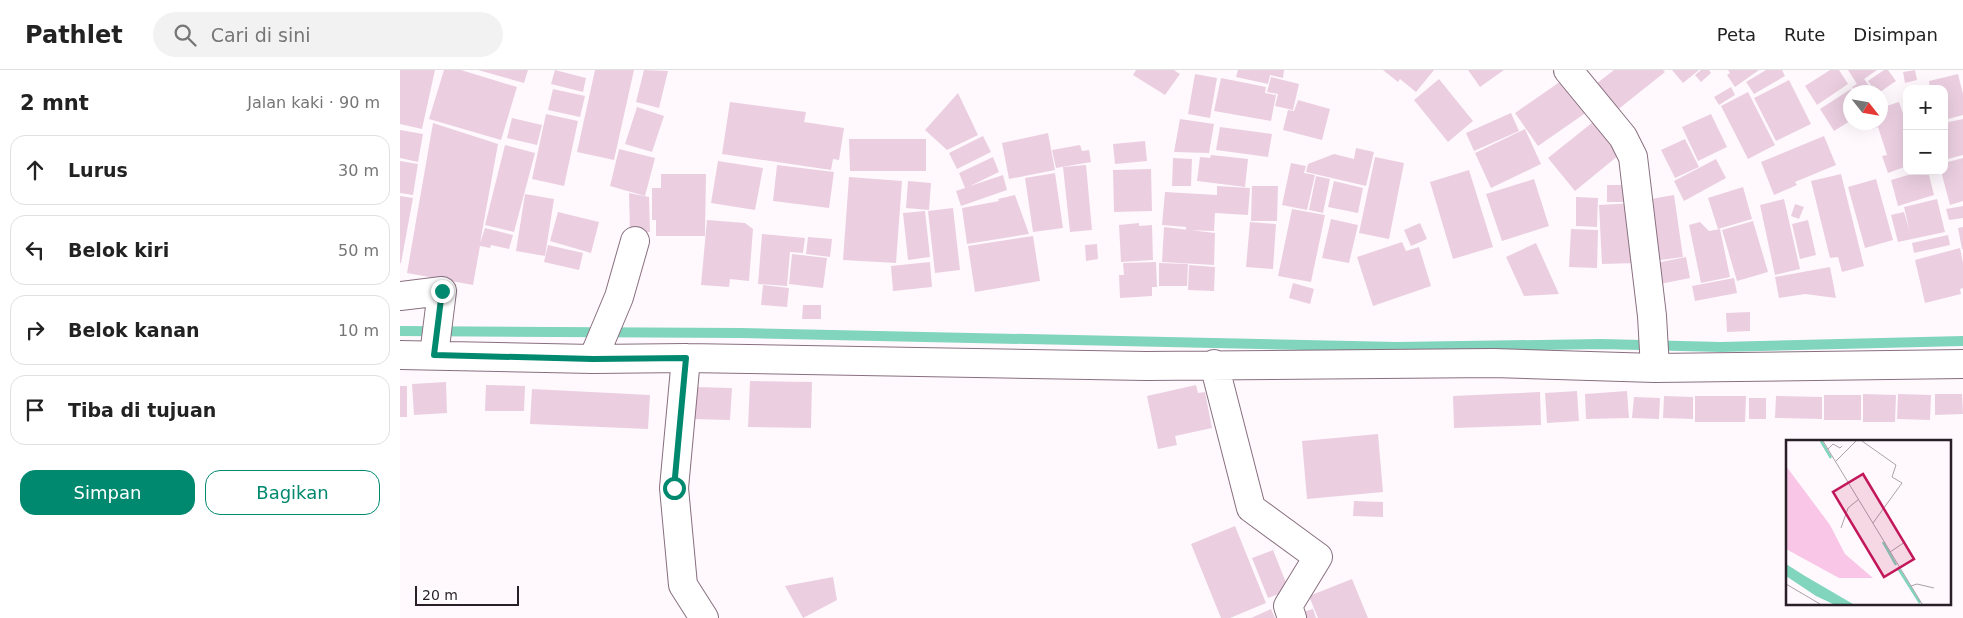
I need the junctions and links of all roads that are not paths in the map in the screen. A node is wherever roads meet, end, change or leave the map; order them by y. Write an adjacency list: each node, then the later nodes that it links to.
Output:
1 (1568, 70): 10 (street)
2 (635, 241): 5 (street)
3 (400, 296): 4 (street)
4 (435, 351): 5 (street); 6 (street)
5 (596, 353): 7 (street)
6 (400, 355)
7 (686, 358): 8 (street); 11 (street)
8 (1214, 364): 10 (street); 12 (street)
9 (1963, 364): 10 (street)
10 (1655, 368)
11 (704, 618)
12 (1292, 618)

